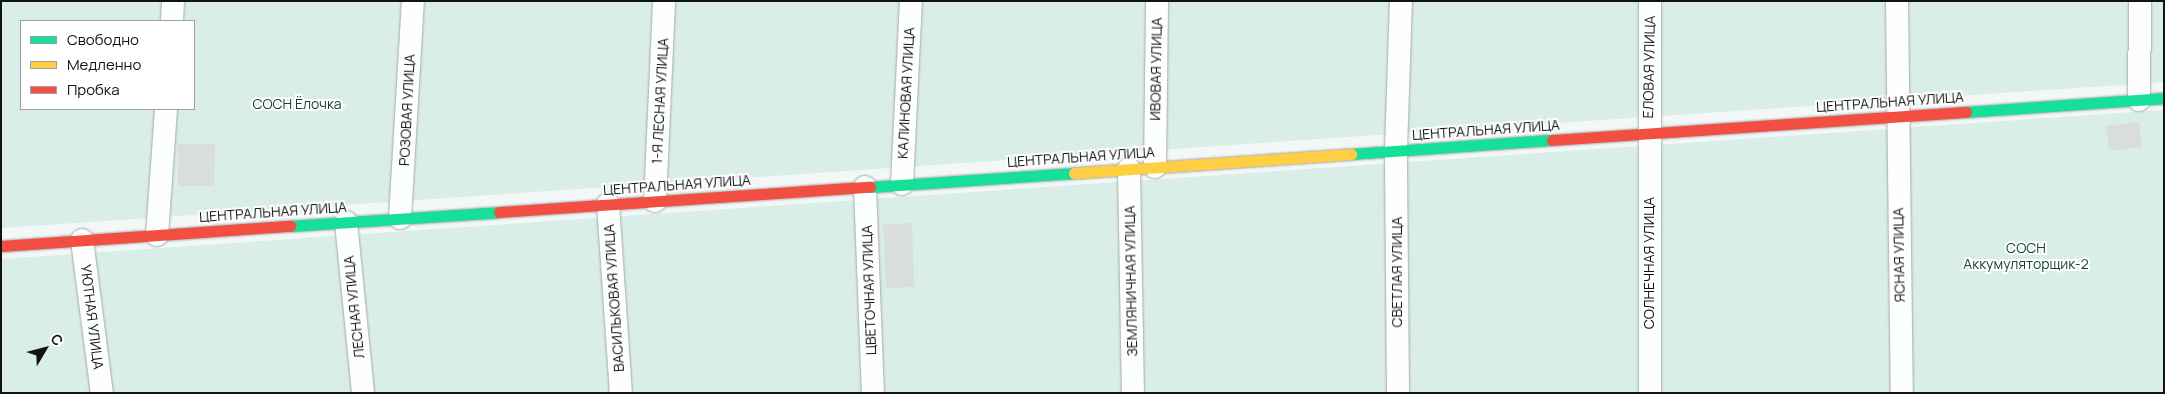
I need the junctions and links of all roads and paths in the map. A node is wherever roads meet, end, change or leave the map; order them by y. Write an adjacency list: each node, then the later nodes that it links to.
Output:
1 (173, 1): 10 (street)
2 (413, 1): 23 (street, РОЗОВАЯ УЛИЦА)
3 (664, 1): 21 (street, 1-Я ЛЕСНАЯ УЛИЦА)
4 (911, 1): 19 (street, КАЛИНОВАЯ УЛИЦА)
5 (1157, 1): 17 (street, ИВОВАЯ УЛИЦА)
6 (1401, 1): 16 (street)
7 (1650, 1): 15 (street, ЕЛОВАЯ УЛИЦА)
8 (1897, 1): 14 (street, ЯСНАЯ УЛИЦА)
9 (2140, 1): 12 (street)
10 (172, 20)
11 (2164, 98): 12 (street, ЦЕНТРАЛЬНАЯ УЛИЦА)
12 (2139, 100): 14 (street, ЦЕНТРАЛЬНАЯ УЛИЦА)
13 (166, 110): 25 (street)
14 (1896, 117): 15 (street, ЦЕНТРАЛЬНАЯ УЛИЦА); 35 (street, ЯСНАЯ УЛИЦА)
15 (1648, 133): 16 (street, ЦЕНТРАЛЬНАЯ УЛИЦА); 34 (street, СОЛНЕЧНАЯ УЛИЦА)
16 (1396, 151): 17 (street, ЦЕНТРАЛЬНАЯ УЛИЦА); 33 (street, СВЕТЛАЯ УЛИЦА)
17 (1155, 167): 18 (street, ЦЕНТРАЛЬНАЯ УЛИЦА)
18 (1129, 169): 19 (street, ЦЕНТРАЛЬНАЯ УЛИЦА); 32 (street, ЗЕМЛЯНИЧНАЯ УЛИЦА)
19 (902, 184): 20 (street, ЦЕНТРАЛЬНАЯ УЛИЦА)
20 (865, 187): 21 (street, ЦЕНТРАЛЬНАЯ УЛИЦА); 31 (street, ЦВЕТОЧНАЯ УЛИЦА)
21 (655, 201): 22 (street, ЦЕНТРАЛЬНАЯ УЛИЦА)
22 (608, 204): 23 (street, ЦЕНТРАЛЬНАЯ УЛИЦА); 30 (street, ВАСИЛЬКОВАЯ УЛИЦА)
23 (400, 218): 24 (street, ЦЕНТРАЛЬНАЯ УЛИЦА)
24 (346, 222): 25 (street, ЦЕНТРАЛЬНАЯ УЛИЦА); 29 (street, ЛЕСНАЯ УЛИЦА)
25 (157, 235): 26 (street, ЦЕНТРАЛЬНАЯ УЛИЦА)
26 (82, 240): 27 (street, ЦЕНТРАЛЬНАЯ УЛИЦА); 28 (street, УЮТНАЯ УЛИЦА)
27 (1, 246)
28 (102, 393)
29 (363, 393)
30 (621, 393)
31 (873, 393)
32 (1133, 393)
33 (1398, 393)
34 (1650, 393)
35 (1902, 393)

